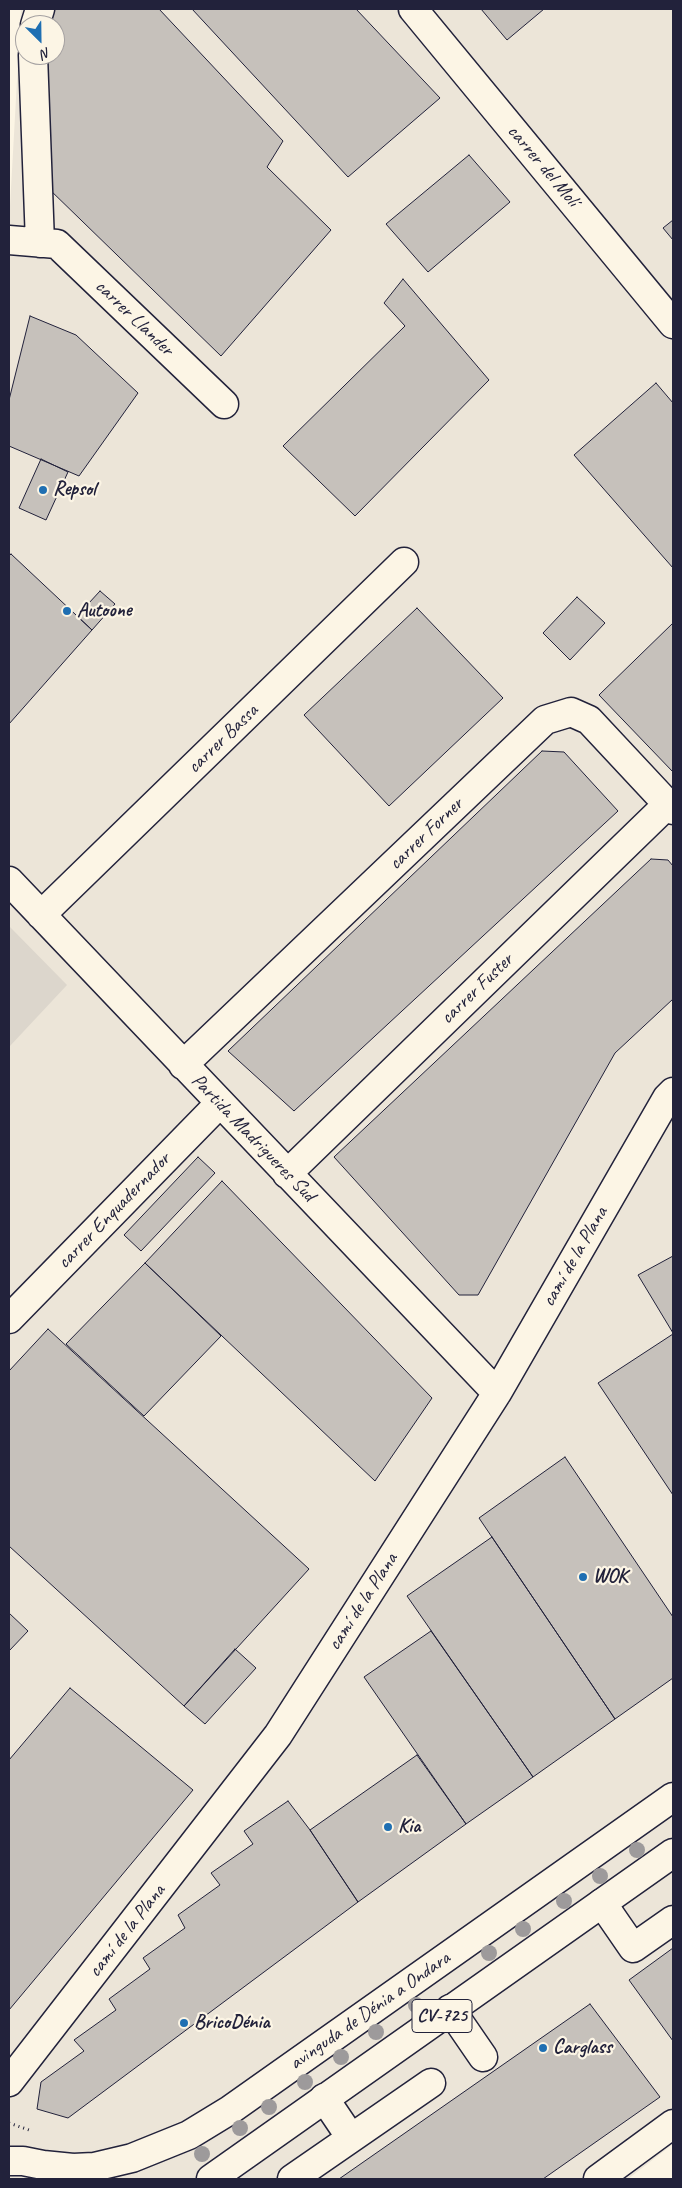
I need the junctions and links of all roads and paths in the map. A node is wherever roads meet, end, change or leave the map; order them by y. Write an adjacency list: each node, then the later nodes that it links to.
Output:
1 (413, 9): 5 (street, carrer del Molí)
2 (34, 65): 4 (street)
3 (9, 240): 4 (street, carrer Llander)
4 (40, 243): 6 (street, carrer Llander)
5 (673, 324)
6 (224, 404)
7 (404, 562): 10 (street, carrer Bassa)
8 (671, 807): 11 (street, carrer Forner); 14 (street, carrer Fuster)
9 (9, 881): 10 (street, Partida Madrigueres Sud)
10 (41, 915): 11 (street, Partida Madrigueres Sud)
11 (183, 1064): 13 (street, Partida Madrigueres Sud)
12 (673, 1092): 16 (street, camí de la Plana)
13 (220, 1103): 14 (street, Partida Madrigueres Sud); 15 (street, carrer Enquadernador)
14 (287, 1174): 16 (street, Partida Madrigueres Sud)
15 (9, 1319)
16 (497, 1394): 23 (street, camí de la Plana)
17 (673, 1797): 30 (street, avinguda de Dénia a Ondara / CV-725)
18 (673, 1853): 19 (street, CV-725)
19 (602, 1903): 20 (street); 21 (street, CV-725)
20 (673, 1920)
21 (450, 2009): 22 (street); 25 (street, CV-725)
22 (483, 2057)
23 (9, 2082)
24 (431, 2083): 29 (street)
25 (324, 2098): 29 (street); 31 (street, CV-725)
26 (9, 2123): 28 (path)
27 (673, 2124): 34 (street)
28 (32, 2131)
29 (351, 2138): 33 (street)
30 (21, 2160): 32 (street, CV-725)
31 (219, 2177)
32 (68, 2179)
33 (292, 2179)
34 (598, 2179)

